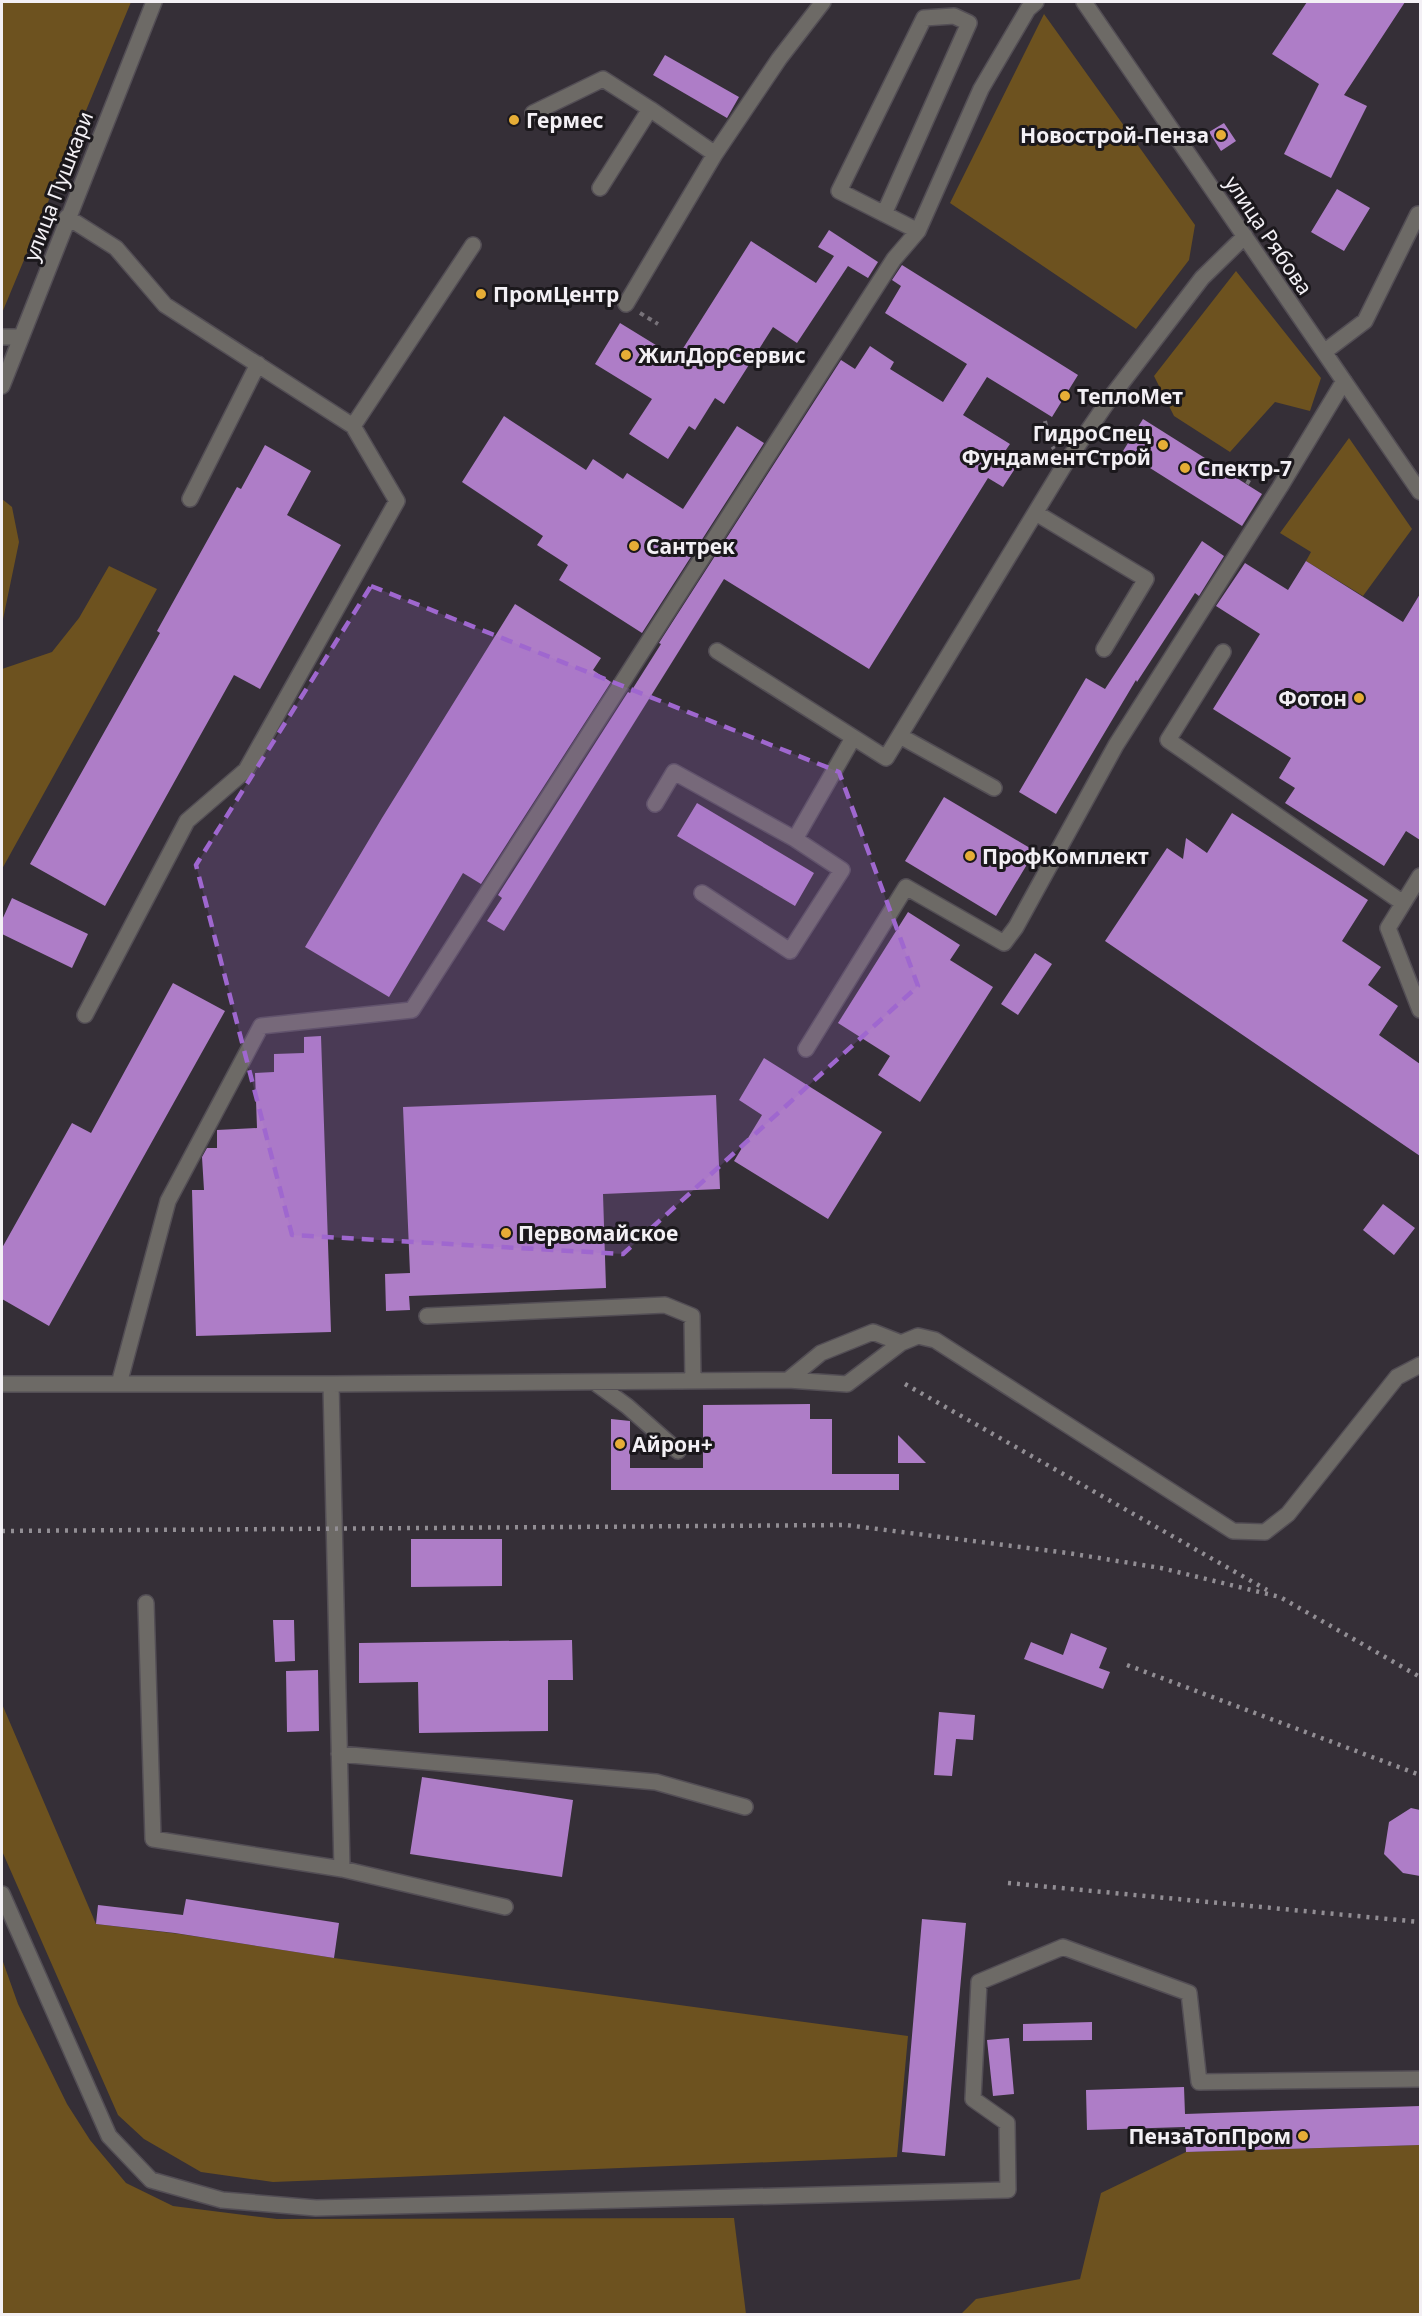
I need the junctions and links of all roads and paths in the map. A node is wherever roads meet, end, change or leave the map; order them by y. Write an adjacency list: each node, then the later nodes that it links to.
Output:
1 (154, 2): 11 (street, улица Пушкари)
2 (823, 2): 7 (street)
3 (1036, 2): 12 (street)
4 (1084, 2): 13 (street, улица Рябова)
5 (650, 109): 6 (street); 7 (street); 8 (street)
6 (533, 113)
7 (715, 154): 15 (street)
8 (600, 188)
9 (884, 214): 9 (street); 12 (street)
10 (1418, 214): 18 (street)
11 (67, 217): 17 (street, улица Пушкари); 19 (street)
12 (918, 231): 51 (street)
13 (1245, 236): 18 (street, улица Рябова); 24 (street)
14 (473, 245): 23 (street)
15 (626, 304)
16 (2, 337): 17 (street)
17 (21, 337): 21 (street, улица Пушкари)
18 (1324, 352): 20 (street, улица Рябова)
19 (258, 364): 23 (street); 28 (street)
20 (1344, 381): 26 (street, улица Рябова); 27 (street)
21 (2, 386)
22 (1045, 421): 24 (path)
23 (353, 426): 42 (street)
24 (1065, 464): 29 (street)
25 (1247, 484): 27 (path)
26 (1419, 486)
27 (1280, 487): 43 (street)
28 (190, 499)
29 (1036, 513): 30 (street); 33 (street)
30 (1104, 649)
31 (717, 651): 34 (street)
32 (1223, 652): 40 (street)
33 (900, 735): 34 (street); 35 (street)
34 (853, 738): 37 (street)
35 (994, 788)
36 (655, 804): 37 (street)
37 (795, 839): 39 (street)
38 (1420, 876): 40 (street)
39 (702, 893)
40 (1403, 903): 41 (street)
41 (1420, 1010)
42 (85, 1015)
43 (806, 1049)
44 (427, 1316): 49 (street)
45 (901, 1343): 46 (street); 47 (street); 47 (street)
46 (1420, 1365)
47 (788, 1380): 49 (street)
48 (594, 1382): 49 (street); 52 (street); 53 (street)
49 (693, 1382)
50 (2, 1384): 51 (street)
51 (119, 1384): 52 (street)
52 (331, 1384): 55 (street)
53 (678, 1451)
54 (146, 1603): 57 (street)
55 (339, 1754): 56 (street); 57 (street)
56 (745, 1807)
57 (342, 1869): 59 (street)
58 (2, 1894): 60 (street)
59 (505, 1906)
60 (1420, 2079)

